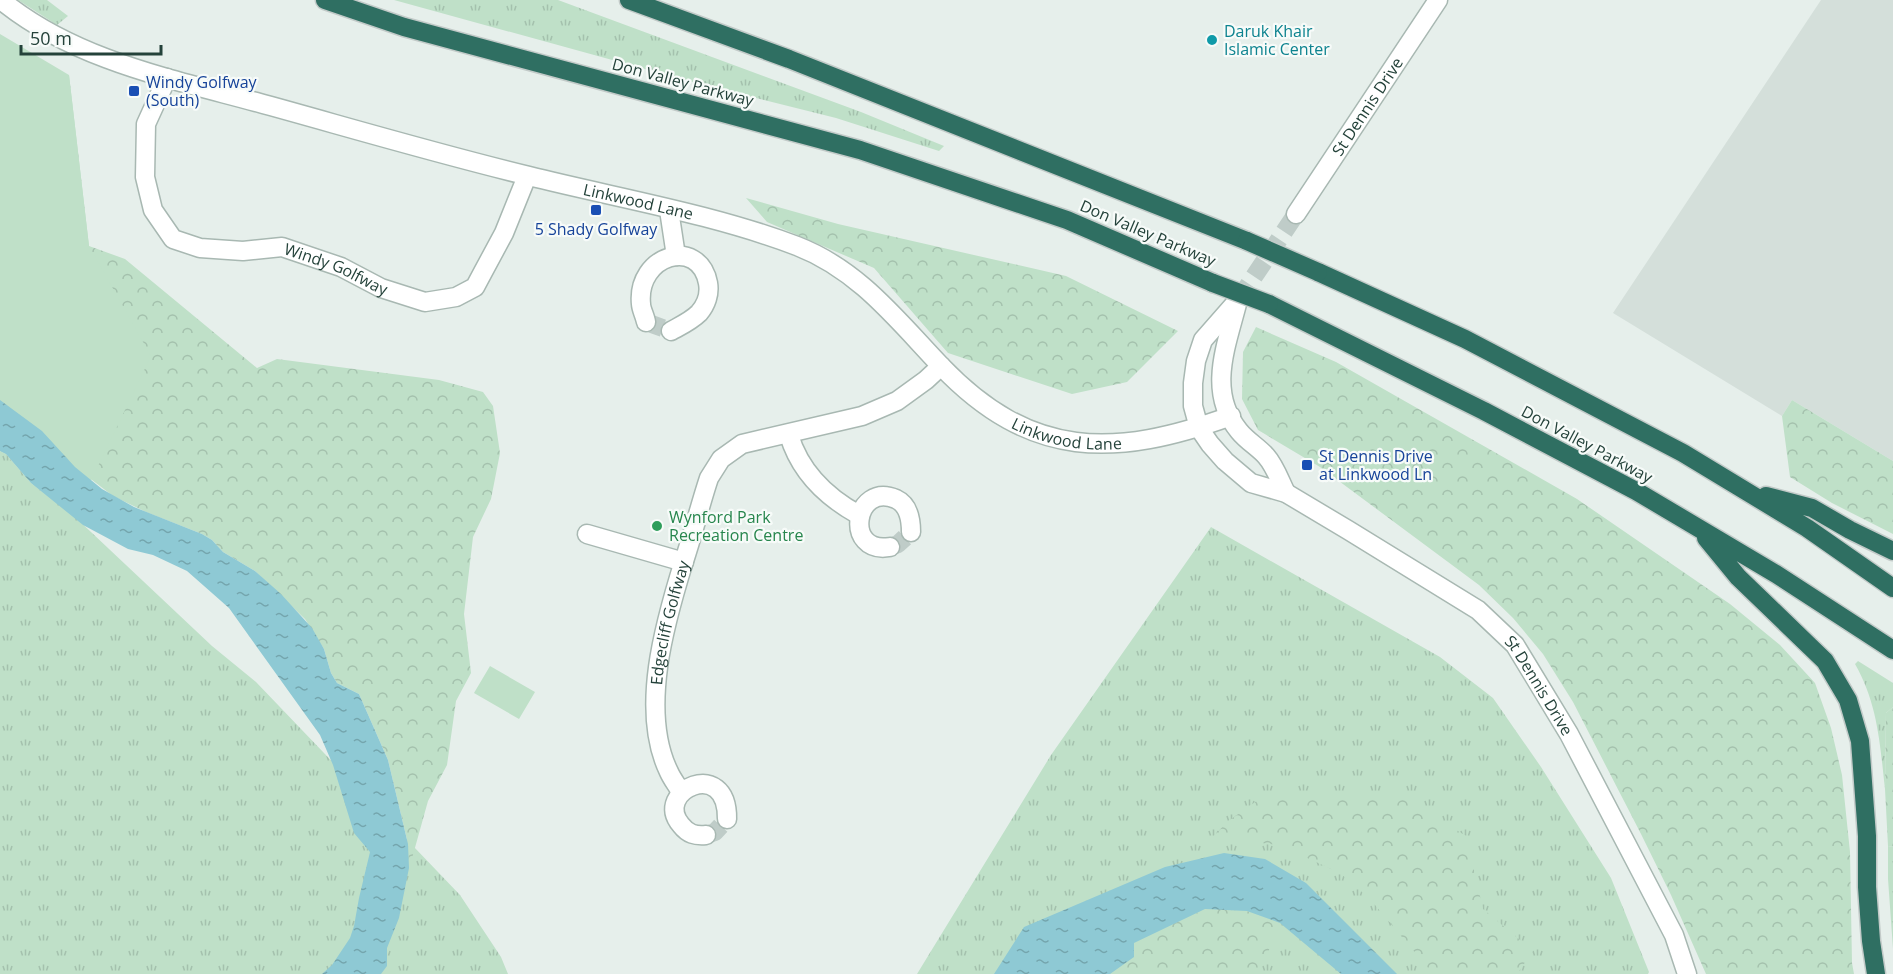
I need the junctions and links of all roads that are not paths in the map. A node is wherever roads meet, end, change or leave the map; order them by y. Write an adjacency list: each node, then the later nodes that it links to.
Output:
1 (1, 0): 5 (street, Linkwood Lane)
2 (325, 0): 19 (highway, Don Valley Parkway, bridge)
3 (629, 0): 16 (highway, Don Valley Parkway, bridge)
4 (1438, 0): 8 (street, St Dennis Drive)
5 (167, 78): 6 (street, Linkwood Lane); 6 (street, Windy Golfway)
6 (527, 176): 7 (street, Linkwood Lane)
7 (669, 210): 9 (street); 12 (street, Linkwood Lane)
8 (1296, 214)
9 (676, 256): 10 (street); 11 (street)
10 (646, 322)
11 (671, 331)
12 (941, 366): 14 (street, Linkwood Lane); 15 (street, Edgecliff Golfway)
13 (1231, 417): 14 (street, Linkwood Lane); 14 (street, St Dennis Drive); 17 (street, St Dennis Drive)
14 (1199, 428): 17 (street, St Dennis Drive)
15 (789, 435): 18 (street); 24 (street, Edgecliff Golfway)
16 (1747, 492): 23 (highway); 25 (highway, Don Valley Parkway)
17 (1286, 493): 30 (street, St Dennis Drive)
18 (859, 515): 20 (street); 22 (street)
19 (1697, 528): 26 (highway, Don Valley Parkway); 31 (highway)
20 (911, 531)
21 (587, 534): 24 (street)
22 (890, 547)
23 (1893, 550)
24 (684, 562): 27 (street, Edgecliff Golfway)
25 (1893, 588)
26 (1893, 650)
27 (681, 792): 28 (street); 29 (street)
28 (727, 819)
29 (706, 835)
30 (1687, 974)
31 (1876, 974)

